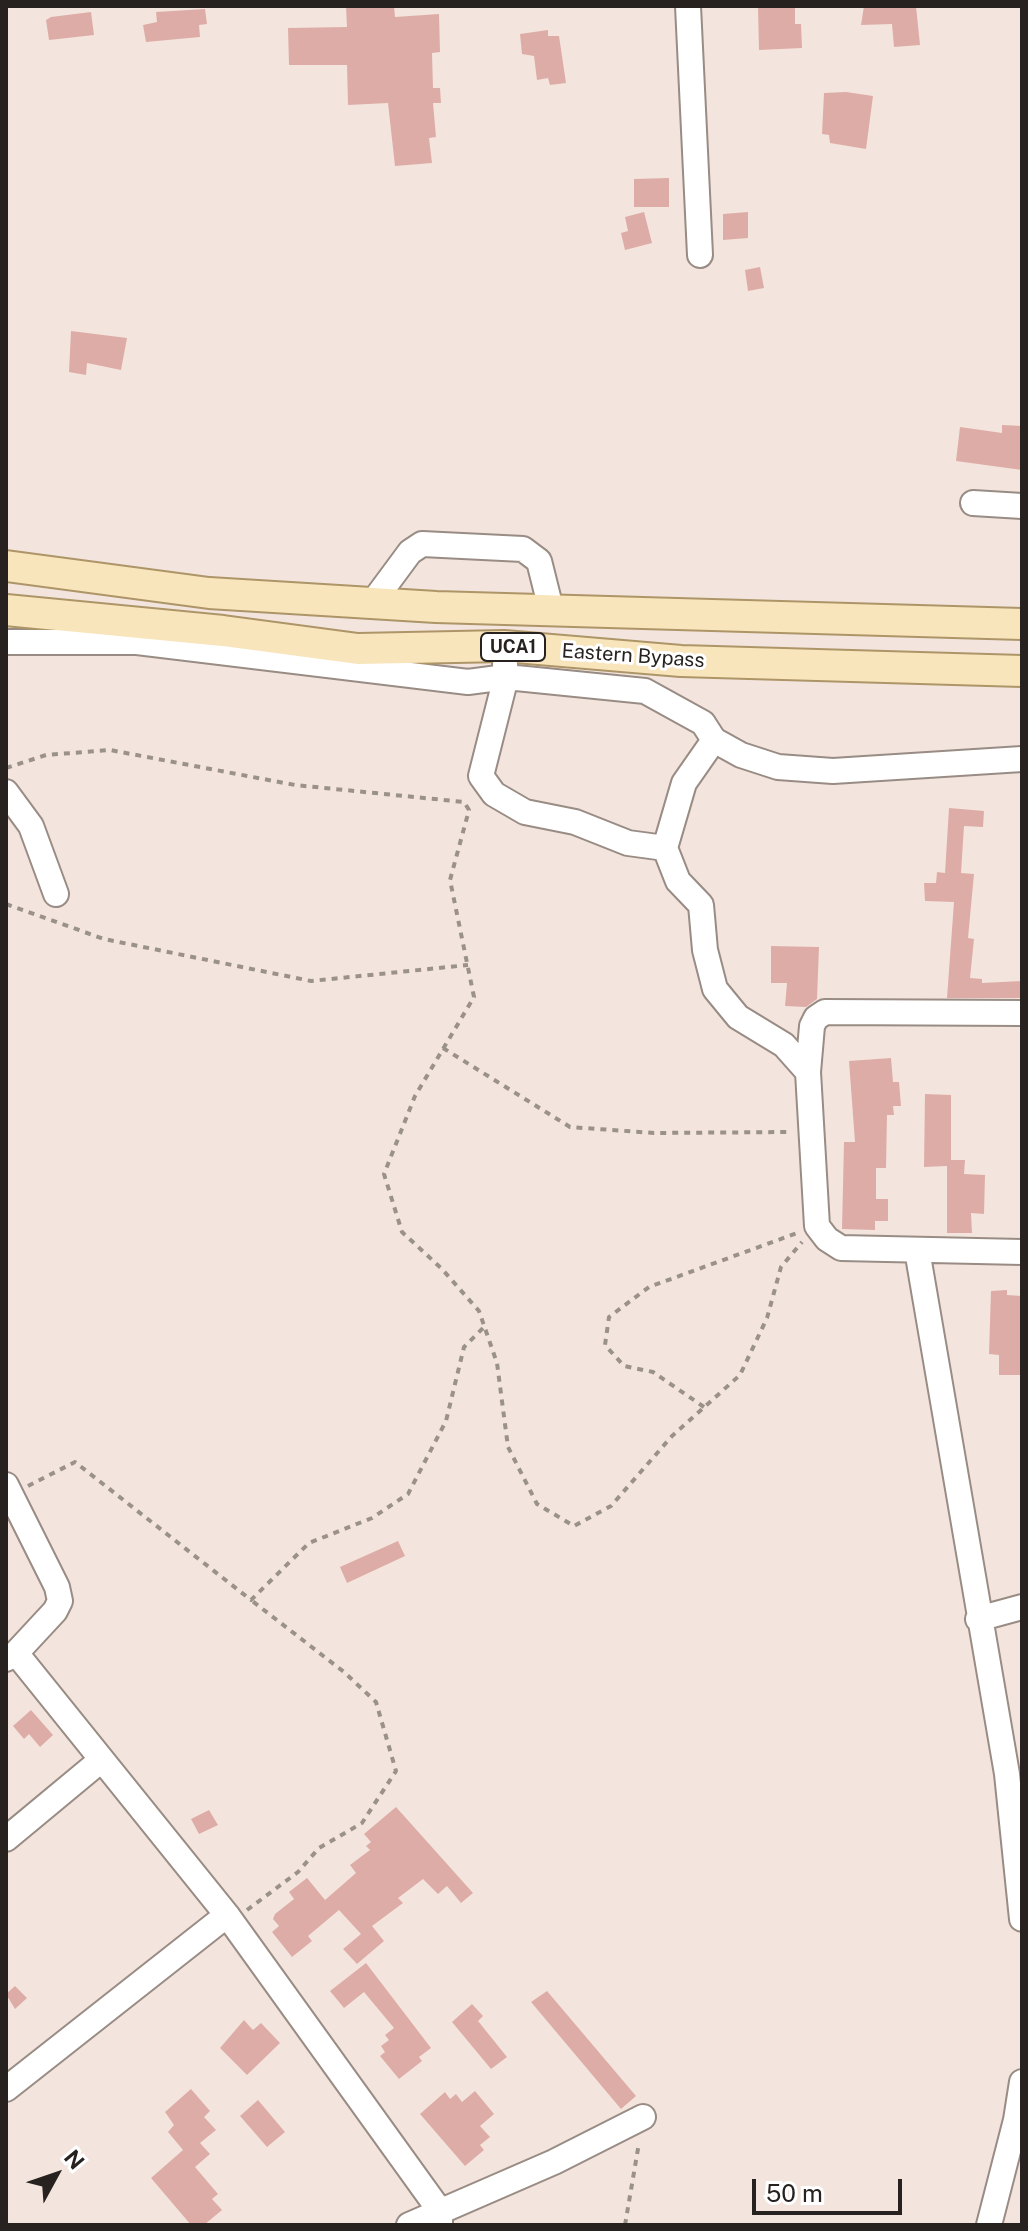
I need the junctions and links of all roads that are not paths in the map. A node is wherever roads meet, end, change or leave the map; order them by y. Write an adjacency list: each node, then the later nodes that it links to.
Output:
1 (688, 6): 2 (street)
2 (700, 255)
3 (973, 503): 4 (street)
4 (1022, 506)
5 (6, 566): 6 (main road, Eastern Bypass / UCA1)
6 (373, 602): 8 (main road, Eastern Bypass / UCA1); 8 (street)
7 (6, 610): 11 (main road, Eastern Bypass / UCA1)
8 (552, 613): 9 (main road, Eastern Bypass / UCA1)
9 (1022, 624)
10 (6, 642): 13 (street)
11 (504, 646): 12 (main road, Eastern Bypass / UCA1); 13 (street)
12 (1022, 671)
13 (506, 677): 14 (street); 17 (street)
14 (714, 740): 15 (street); 17 (street)
15 (1022, 759)
16 (6, 792): 18 (street)
17 (665, 848): 20 (street)
18 (56, 894)
19 (1022, 1013): 20 (street)
20 (808, 1072): 21 (street)
21 (917, 1250): 22 (street); 25 (street)
22 (1022, 1252)
23 (9, 1490): 26 (street)
24 (1022, 1607): 25 (street)
25 (978, 1619): 30 (street)
26 (11, 1656): 27 (street)
27 (100, 1761): 28 (street); 29 (street)
28 (6, 1839)
29 (227, 1915): 32 (street); 34 (street)
30 (1022, 1919)
31 (1022, 2082): 36 (street)
32 (6, 2089)
33 (643, 2117): 34 (street)
34 (440, 2218): 35 (street)
35 (409, 2225)
36 (989, 2225)

